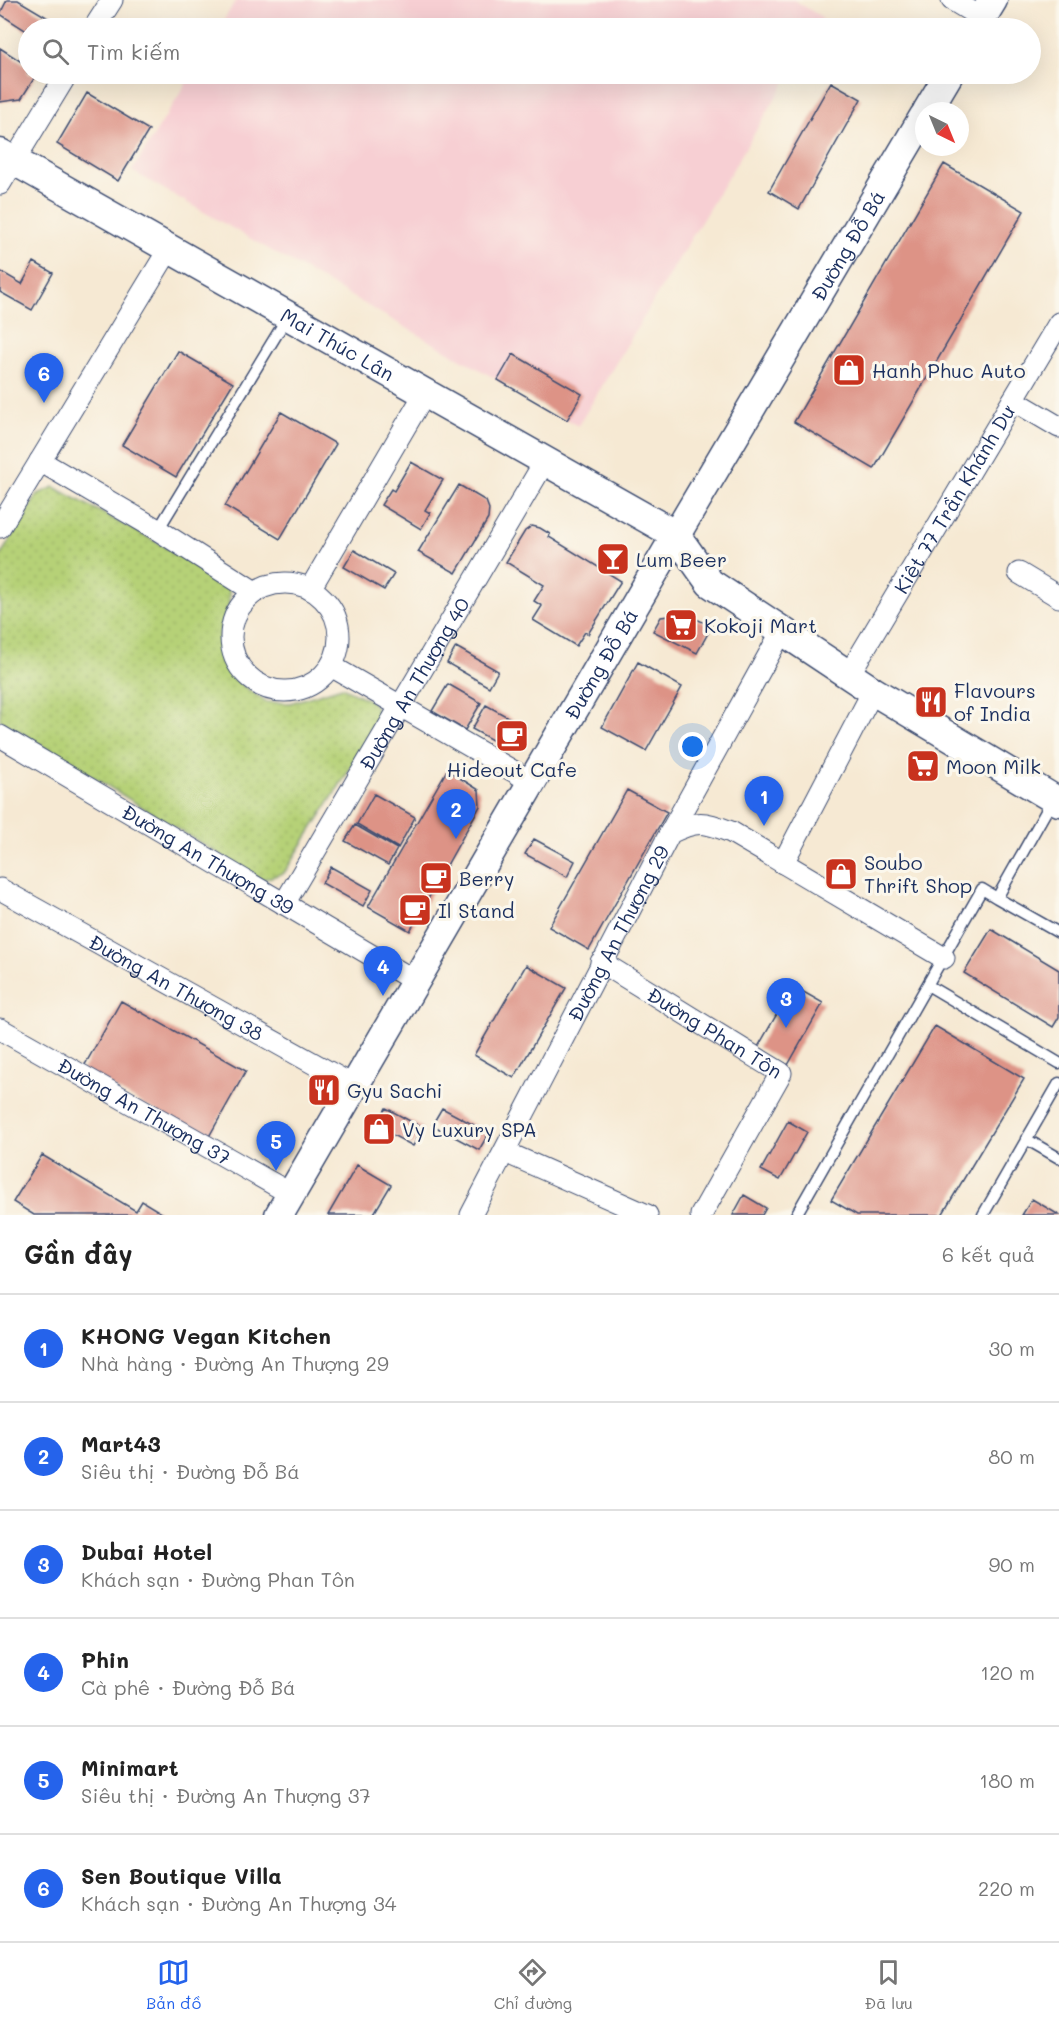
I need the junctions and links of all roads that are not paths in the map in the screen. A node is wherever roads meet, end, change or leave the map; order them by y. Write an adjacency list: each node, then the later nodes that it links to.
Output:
1 (952, 0): 3 (street)
2 (110, 1): 4 (street)
3 (984, 16)
4 (100, 18)
5 (60, 84): 9 (street)
6 (944, 84): 7 (street)
7 (933, 102)
8 (915, 131): 20 (street, Đường Đỗ Bá)
9 (5, 166): 10 (street, Mai Thúc Lân)
10 (169, 249): 11 (street, Mai Thúc Lân); 16 (street)
11 (288, 316): 13 (street, Mai Thúc Lân); 19 (lane)
12 (1059, 323): 14 (street, Kiệt 77 Trần Khánh Dư)
13 (425, 393): 17 (street, Mai Thúc Lân); 22 (street)
14 (1013, 400): 15 (street); 27 (street, Kiệt 77 Trần Khánh Dư)
15 (1059, 426)
16 (40, 461): 18 (street); 19 (street)
17 (545, 461): 20 (street, Mai Thúc Lân); 29 (street, Đường An Thượng 40)
18 (0, 527)
19 (158, 530): 23 (street)
20 (676, 535): 25 (street); 31 (street, Đường Đỗ Bá)
21 (1019, 573): 24 (street)
22 (310, 589): 23 (street); 26 (street)
23 (255, 592): 26 (street)
24 (1057, 592)
25 (782, 631): 27 (street); 33 (street)
26 (331, 666): 29 (street)
27 (848, 676): 28 (street)
28 (873, 691): 32 (street); 34 (street)
29 (400, 706): 31 (street); 37 (street, Đường An Thượng 40)
30 (0, 736): 37 (street, Đường An Thượng 39)
31 (532, 782): 41 (street, Đường Đỗ Bá)
32 (1056, 800): 36 (lane)
33 (670, 833): 34 (street, Đường An Thượng 29); 40 (street, Đường An Thượng 29)
34 (783, 862): 39 (street, Đường An Thượng 29)
35 (0, 889): 46 (street, Đường An Thượng 38)
36 (997, 898): 38 (lane); 39 (lane)
37 (284, 904): 41 (street, Đường An Thượng 39)
38 (1059, 933)
39 (944, 957): 42 (lane)
40 (601, 962): 48 (street, Đường An Thượng 29); 53 (street, Đường Phan Tôn)
41 (415, 981): 46 (street, Đường Đỗ Bá)
42 (928, 986): 44 (lane); 54 (lane)
43 (0, 1029): 50 (street, Đường An Thượng 37)
44 (1059, 1063)
45 (1059, 1083): 47 (lane)
46 (354, 1086): 50 (street, Đường Đỗ Bá)
47 (1026, 1139): 49 (lane); 55 (lane)
48 (506, 1152): 51 (street, Đường An Thượng 29); 52 (street)
49 (1059, 1158)
50 (285, 1205)
51 (471, 1215)
52 (647, 1215)
53 (701, 1215)
54 (796, 1215)
55 (983, 1215)

